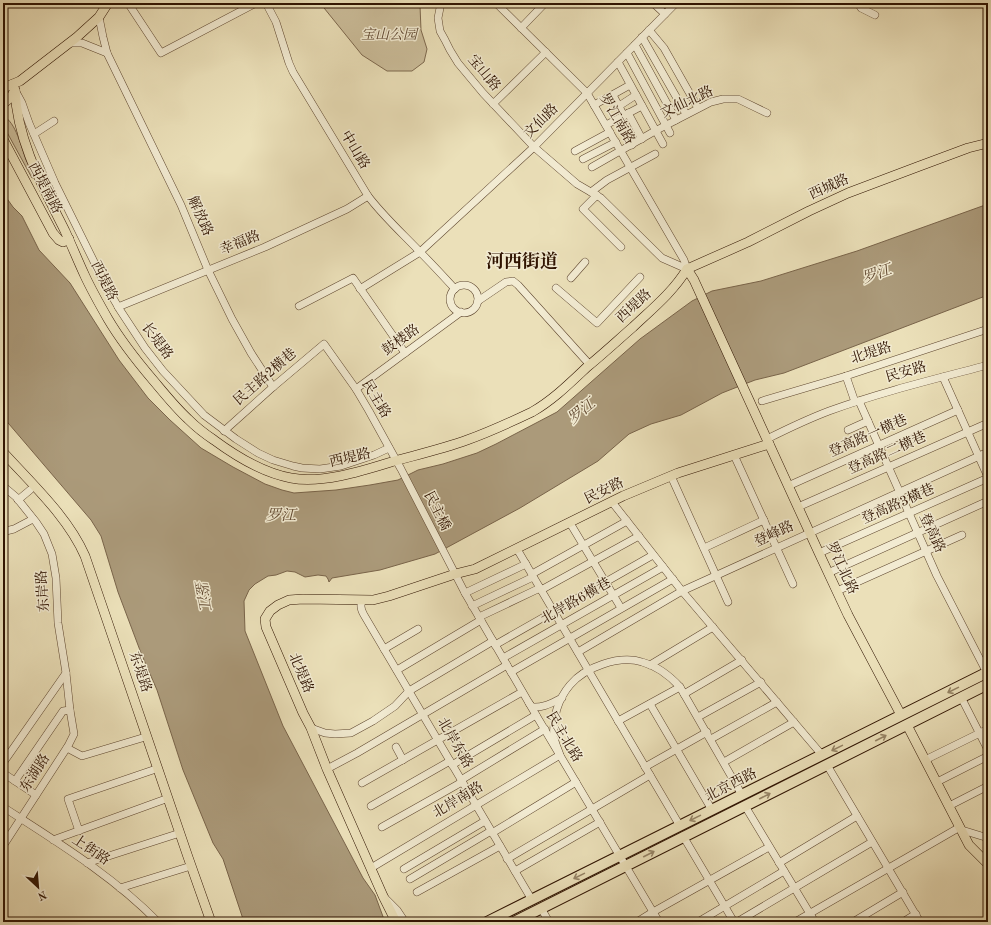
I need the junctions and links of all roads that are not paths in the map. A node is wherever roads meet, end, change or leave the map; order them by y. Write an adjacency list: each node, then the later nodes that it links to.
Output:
1 (108, 3): 13 (main road)
2 (128, 3): 3 (street)
3 (256, 3)
4 (266, 3): 61 (street, 中山路)
5 (441, 3): 31 (street, 宝山路)
6 (496, 3): 14 (street, 罗江南路)
7 (545, 3): 14 (street)
8 (653, 3): 11 (street)
9 (676, 3): 11 (street, 文仙路)
10 (858, 3): 12 (street)
11 (665, 14): 15 (street, 文仙路)
12 (875, 15)
13 (99, 17): 17 (main road); 20 (street, 解放路)
14 (522, 28): 19 (street, 罗江南路)
15 (649, 30): 16 (street, 文仙路); 35 (street)
16 (642, 37): 18 (street, 文仙路); 37 (street)
17 (70, 43): 20 (street); 23 (main road)
18 (635, 45): 21 (street, 文仙路); 39 (street)
19 (546, 52): 26 (street, 罗江南路); 31 (street)
20 (107, 53): 67 (street, 解放路)
21 (627, 53): 22 (street, 文仙路); 42 (street)
22 (618, 62): 24 (street); 26 (street, 文仙路)
23 (20, 81): 25 (main road); 27 (main road)
24 (630, 85): 28 (street); 29 (street)
25 (3, 88)
26 (587, 93): 32 (street, 罗江南路); 53 (street, 文仙路)
27 (13, 94): 30 (main road); 46 (street, 长堤路); 62 (main road, 西堤路)
28 (613, 95): 32 (street); 33 (street)
29 (636, 95): 33 (street); 34 (street)
30 (3, 104)
31 (493, 104): 53 (street, 宝山路)
32 (594, 105): 41 (street, 罗江南路)
33 (619, 106): 38 (street)
34 (642, 106): 38 (street); 43 (street)
35 (698, 108): 36 (street, 文仙北路); 37 (street, 文仙北路)
36 (767, 113)
37 (686, 114): 39 (street, 文仙北路)
38 (623, 116): 41 (street); 48 (street); 52 (street)
39 (676, 120): 42 (street, 文仙北路)
40 (54, 121): 46 (street)
41 (606, 125): 44 (street, 罗江南路)
42 (666, 126): 43 (street, 文仙北路); 45 (street)
43 (655, 131): 48 (street, 文仙北路); 51 (street)
44 (610, 132): 49 (street, 罗江南路); 55 (street)
45 (670, 133)
46 (34, 134): 75 (street, 长堤路)
47 (3, 139): 62 (main road, 西堤南路)
48 (642, 139): 52 (street, 文仙北路)
49 (616, 142): 54 (street, 罗江南路); 57 (street)
50 (988, 143): 66 (main road, 西城路)
51 (663, 144)
52 (632, 145): 54 (street, 文仙北路)
53 (534, 147): 60 (street, 宝山路); 64 (street, 文仙路)
54 (621, 151): 58 (street, 文仙北路); 59 (street, 罗江南路)
55 (575, 152)
56 (655, 154): 59 (street)
57 (583, 159)
58 (592, 167)
59 (630, 167): 60 (street); 66 (street, 罗江南路)
60 (594, 194): 63 (street); 66 (street, 宝山路)
61 (368, 196): 64 (street, 中山路); 67 (street, 幸福路)
62 (69, 239): 102 (main road, 西堤路)
63 (621, 247)
64 (420, 252): 71 (street, 文仙路); 72 (street, 中山路)
65 (585, 262): 69 (street)
66 (687, 269): 80 (main road, 西堤路); 94 (main road, 罗江北路)
67 (208, 270): 75 (street, 幸福路); 84 (street, 解放路)
68 (640, 277): 70 (street)
69 (570, 278)
70 (556, 288)
71 (360, 289): 74 (street); 79 (street)
72 (455, 289): 73 (street); 76 (street)
73 (478, 301): 76 (street); 80 (street)
74 (299, 306)
75 (118, 307): 92 (street, 长堤路)
76 (461, 312): 79 (street, 鼓楼路)
77 (988, 329): 82 (street, 北堤路)
78 (324, 344): 84 (street, 民主路2横巷); 85 (street, 民主路)
79 (405, 353): 85 (street, 鼓楼路)
80 (590, 365): 102 (main road, 西堤路)
81 (988, 365): 83 (street, 民安路)
82 (846, 376): 86 (street, 北堤路); 87 (street, 登高路)
83 (943, 377): 87 (street, 民安路); 88 (street)
84 (272, 387): 92 (street, 民主路2横巷)
85 (356, 389): 96 (street, 民主路)
86 (762, 401)
87 (857, 402): 89 (street, 登高路); 94 (street, 民安路)
88 (958, 410): 93 (street); 95 (street, 登高路一横巷)
89 (868, 421): 91 (street); 95 (street, 登高路)
90 (988, 423): 93 (street, 登高路二横巷)
91 (848, 430)
92 (224, 431): 96 (street, 长堤路)
93 (967, 432): 100 (street); 103 (street, 登高路二横巷)
94 (766, 438): 99 (main road, 民安路); 108 (main road, 罗江北路)
95 (879, 445): 103 (street, 登高路); 108 (street, 登高路一横巷)
96 (389, 448): 102 (street, 民主路)
97 (3, 452): 238 (main road, 东堤路)
98 (988, 452): 100 (street, 登峰路)
99 (734, 455): 105 (main road, 民安路); 117 (street)
100 (978, 456): 106 (street); 110 (street, 登峰路)
101 (3, 460): 109 (main road, 东堤路)
102 (396, 461): 104 (street, 民主路)
103 (888, 467): 110 (street, 登高路); 114 (street, 登高路二横巷)
104 (401, 469): 133 (street, 民主橋)
105 (671, 476): 113 (main road, 民安路); 126 (street)
106 (988, 478): 115 (street, 登高路3橫巷)
107 (3, 486): 111 (street, 东岸路)
108 (788, 486): 114 (main road, 罗江北路)
109 (30, 490): 111 (street); 192 (main road, 东堤路)
110 (899, 492): 115 (street, 登高路); 121 (street, 登峰路)
111 (18, 500): 116 (street, 东岸路)
112 (988, 501): 122 (street)
113 (612, 502): 118 (street); 119 (main road, 民安路)
114 (798, 507): 121 (main road, 罗江北路)
115 (909, 514): 122 (street, 登高路); 130 (street, 登高路3橫巷)
116 (33, 519): 120 (street); 168 (street, 东岸路)
117 (764, 520): 126 (street); 127 (street)
118 (627, 522): 124 (street); 125 (street)
119 (570, 523): 125 (street); 128 (main road, 民安路)
120 (6, 531)
121 (809, 532): 127 (street, 登峰路); 130 (main road, 罗江北路)
122 (918, 533): 129 (street, 登高路); 136 (street)
123 (962, 535): 129 (street)
124 (639, 536): 131 (street); 132 (street)
125 (583, 546): 132 (street); 139 (street)
126 (704, 548): 138 (street)
127 (776, 548): 138 (street, 登峰路); 142 (street)
128 (517, 549): 134 (street); 137 (main road, 民安路)
129 (926, 551): 145 (street); 167 (street, 登高路)
130 (819, 553): 136 (main road, 罗江北路)
131 (654, 555): 135 (street); 141 (street)
132 (593, 562): 141 (street); 143 (street)
133 (450, 564): 137 (street, 民主北路)
134 (526, 564): 139 (street); 146 (street)
135 (663, 567): 140 (street); 147 (street, 北岸路6橫巷)
136 (828, 573): 145 (main road, 罗江北路)
137 (455, 574): 146 (street, 民主北路); 149 (main road, 北堤路)
138 (716, 575): 144 (street, 登峰路); 148 (street)
139 (533, 576): 143 (street); 150 (street)
140 (673, 579): 144 (street); 151 (street)
141 (605, 582): 147 (street); 152 (street)
142 (793, 584)
143 (540, 589): 152 (street); 153 (street)
144 (682, 591): 155 (street); 160 (street, 登峰路)
145 (837, 591): 182 (main road, 罗江北路)
146 (465, 594): 150 (street, 民主北路)
147 (613, 595): 151 (street); 154 (street, 北岸路6橫巷)
148 (728, 602)
149 (362, 603): 159 (street, 北岸东路); 187 (main road, 北堤路)
150 (472, 606): 153 (street, 民主北路)
151 (621, 608): 157 (street)
152 (554, 611): 154 (street); 158 (street)
153 (480, 618): 158 (street, 民主北路); 165 (street)
154 (561, 624): 157 (street); 161 (street, 北岸路6橫巷)
155 (713, 627): 162 (street); 163 (street)
156 (418, 629): 159 (street)
157 (569, 638): 160 (street); 164 (street)
158 (494, 643): 161 (street, 民主北路); 172 (street)
159 (384, 649): 165 (street, 北岸东路)
160 (578, 652): 166 (street)
161 (503, 658): 164 (street, 民主北路)
162 (742, 660): 169 (street); 171 (street)
163 (650, 665): 166 (street); 171 (street)
164 (509, 669): 173 (street, 民主北路); 180 (street)
165 (397, 670): 172 (street, 北岸东路)
166 (589, 671): 175 (street); 184 (street)
167 (988, 672): 182 (highway, 北京西路, one-way to 182)
168 (66, 673): 179 (street, 东岸路); 206 (street)
169 (760, 682): 177 (street); 183 (street)
170 (988, 684): 174 (highway, 北京西路)
171 (682, 690): 178 (street); 183 (street)
172 (409, 691): 180 (street, 北岸东路); 187 (street)
173 (522, 692): 176 (street, 民主北路); 194 (street)
174 (961, 697): 186 (highway, 北京西路); 191 (street)
175 (562, 698): 176 (street); 199 (street)
176 (527, 700): 181 (street, 民主北路)
177 (777, 702): 185 (street); 193 (street)
178 (650, 704): 184 (street); 197 (street)
179 (70, 710): 196 (street, 东湖路); 213 (street)
180 (423, 714): 194 (street, 北岸东路); 209 (street)
181 (536, 715): 188 (street, 民主北路); 205 (street)
182 (901, 715): 200 (highway, 北京西路, one-way to 200)
183 (698, 717): 190 (street)
184 (618, 721): 208 (street)
185 (794, 722): 200 (street); 204 (street)
186 (907, 725): 203 (main road); 207 (highway, 北京西路, one-way to 186)
187 (311, 728): 209 (main road, 北堤路)
188 (545, 729): 199 (street, 民主北路); 214 (street)
189 (988, 729): 191 (street)
190 (707, 732): 193 (street); 197 (street)
191 (979, 733): 198 (street); 203 (street)
192 (142, 738): 196 (street); 210 (main road, 东堤路)
193 (710, 739): 204 (street)
194 (438, 740): 202 (street); 205 (street, 北岸东路)
195 (396, 747): 202 (street)
196 (67, 748): 219 (street, 东湖路)
197 (677, 749): 208 (street); 228 (street)
198 (988, 750)
199 (560, 755): 215 (street, 民主北路); 222 (street, 北岸南路)
200 (822, 755): 220 (highway, 北京西路)
201 (988, 756): 216 (street)
202 (403, 760): 217 (street)
203 (926, 760): 216 (main road)
204 (724, 762): 220 (street)
205 (451, 763): 214 (street, 北岸东路); 223 (street)
206 (3, 764)
207 (827, 765): 224 (highway, 北京西路, one-way to 207); 229 (street)
208 (645, 767): 212 (street)
209 (327, 769): 253 (main road, 北堤路)
210 (153, 770): 221 (main road, 东堤路); 236 (street)
211 (3, 773): 213 (street)
212 (650, 775): 227 (street); 233 (street)
213 (16, 781): 219 (street)
214 (462, 781): 222 (street, 北岸东路); 234 (street)
215 (576, 782): 227 (street, 民主北路); 237 (street)
216 (937, 782): 225 (main road)
217 (362, 783)
218 (988, 786): 225 (street)
219 (36, 795): 230 (street, 东湖路)
220 (742, 795): 228 (highway, 北京西路)
221 (163, 800): 236 (street); 238 (main road, 东堤路)
222 (476, 805): 231 (street, 北岸东路); 253 (street, 北岸南路)
223 (371, 806)
224 (744, 806): 239 (highway, 北京西路); 245 (street)
225 (949, 806): 235 (main road)
226 (3, 807): 230 (street, 上街路)
227 (592, 809): 232 (street, 民主北路); 247 (street)
228 (712, 810): 233 (highway, 北京西路, one-way to 233)
229 (857, 816): 242 (street); 249 (street)
230 (21, 819): 241 (street, 上街路); 243 (street, 东湖路)
231 (485, 821): 237 (street, 北岸东路); 255 (street)
232 (600, 822): 246 (street, 民主北路); 256 (street)
233 (680, 826): 246 (highway, 北京西路)
234 (382, 827)
235 (961, 828): 240 (street); 250 (main road); 254 (street)
236 (79, 831): 241 (street)
237 (492, 832): 244 (street, 北岸东路); 258 (street)
238 (177, 834): 248 (street); 252 (main road, 东堤路)
239 (683, 836): 251 (highway, 北京西路, one-way to 239); 259 (street)
240 (988, 838)
241 (54, 840): 248 (street, 上街路)
242 (872, 842): 254 (street); 261 (street)
243 (3, 844)
244 (500, 846): 247 (street, 北岸东路); 262 (street)
245 (769, 847): 249 (street); 259 (street)
246 (620, 856): 251 (street, 民主北路); 265 (highway, 北京西路, one-way to 265)
247 (507, 859): 256 (street, 北岸东路)
248 (87, 863): 260 (street, 上街路)
249 (779, 863): 257 (street)
250 (988, 864)
251 (626, 865): 267 (highway, 北京西路); 268 (street, 民主北路)
252 (188, 867): 260 (street); 272 (main road, 东堤路); 273 (main road, 东堤路)
253 (371, 868): 264 (main road, 北堤路)
254 (888, 868): 263 (street); 269 (street)
255 (404, 869)
256 (515, 871): 265 (street, 北岸东路)
257 (784, 871): 261 (street); 266 (street)
258 (410, 879)
259 (709, 880): 266 (street); 268 (street)
260 (120, 888): 271 (street, 上街路)
261 (794, 888): 269 (street); 283 (street)
262 (417, 892)
263 (903, 892): 270 (street); 286 (street)
264 (383, 896): 274 (main road, 北堤路); 275 (street)
265 (532, 900): 276 (highway, 北京西路)
266 (725, 906): 281 (street); 282 (street)
267 (541, 908): 277 (highway, 北京西路); 278 (street)
268 (653, 912): 279 (street); 280 (street, 民主北路)
269 (810, 913): 284 (street); 285 (street)
270 (916, 914): 287 (street); 288 (street)
271 (158, 922)
272 (205, 922)
273 (211, 922)
274 (396, 922)
275 (406, 922)
276 (487, 922)
277 (514, 922)
278 (549, 922)
279 (637, 922)
280 (659, 922)
281 (698, 922)
282 (734, 922)
283 (737, 922)
284 (795, 922)
285 (815, 922)
286 (853, 922)
287 (903, 922)
288 (920, 922)

